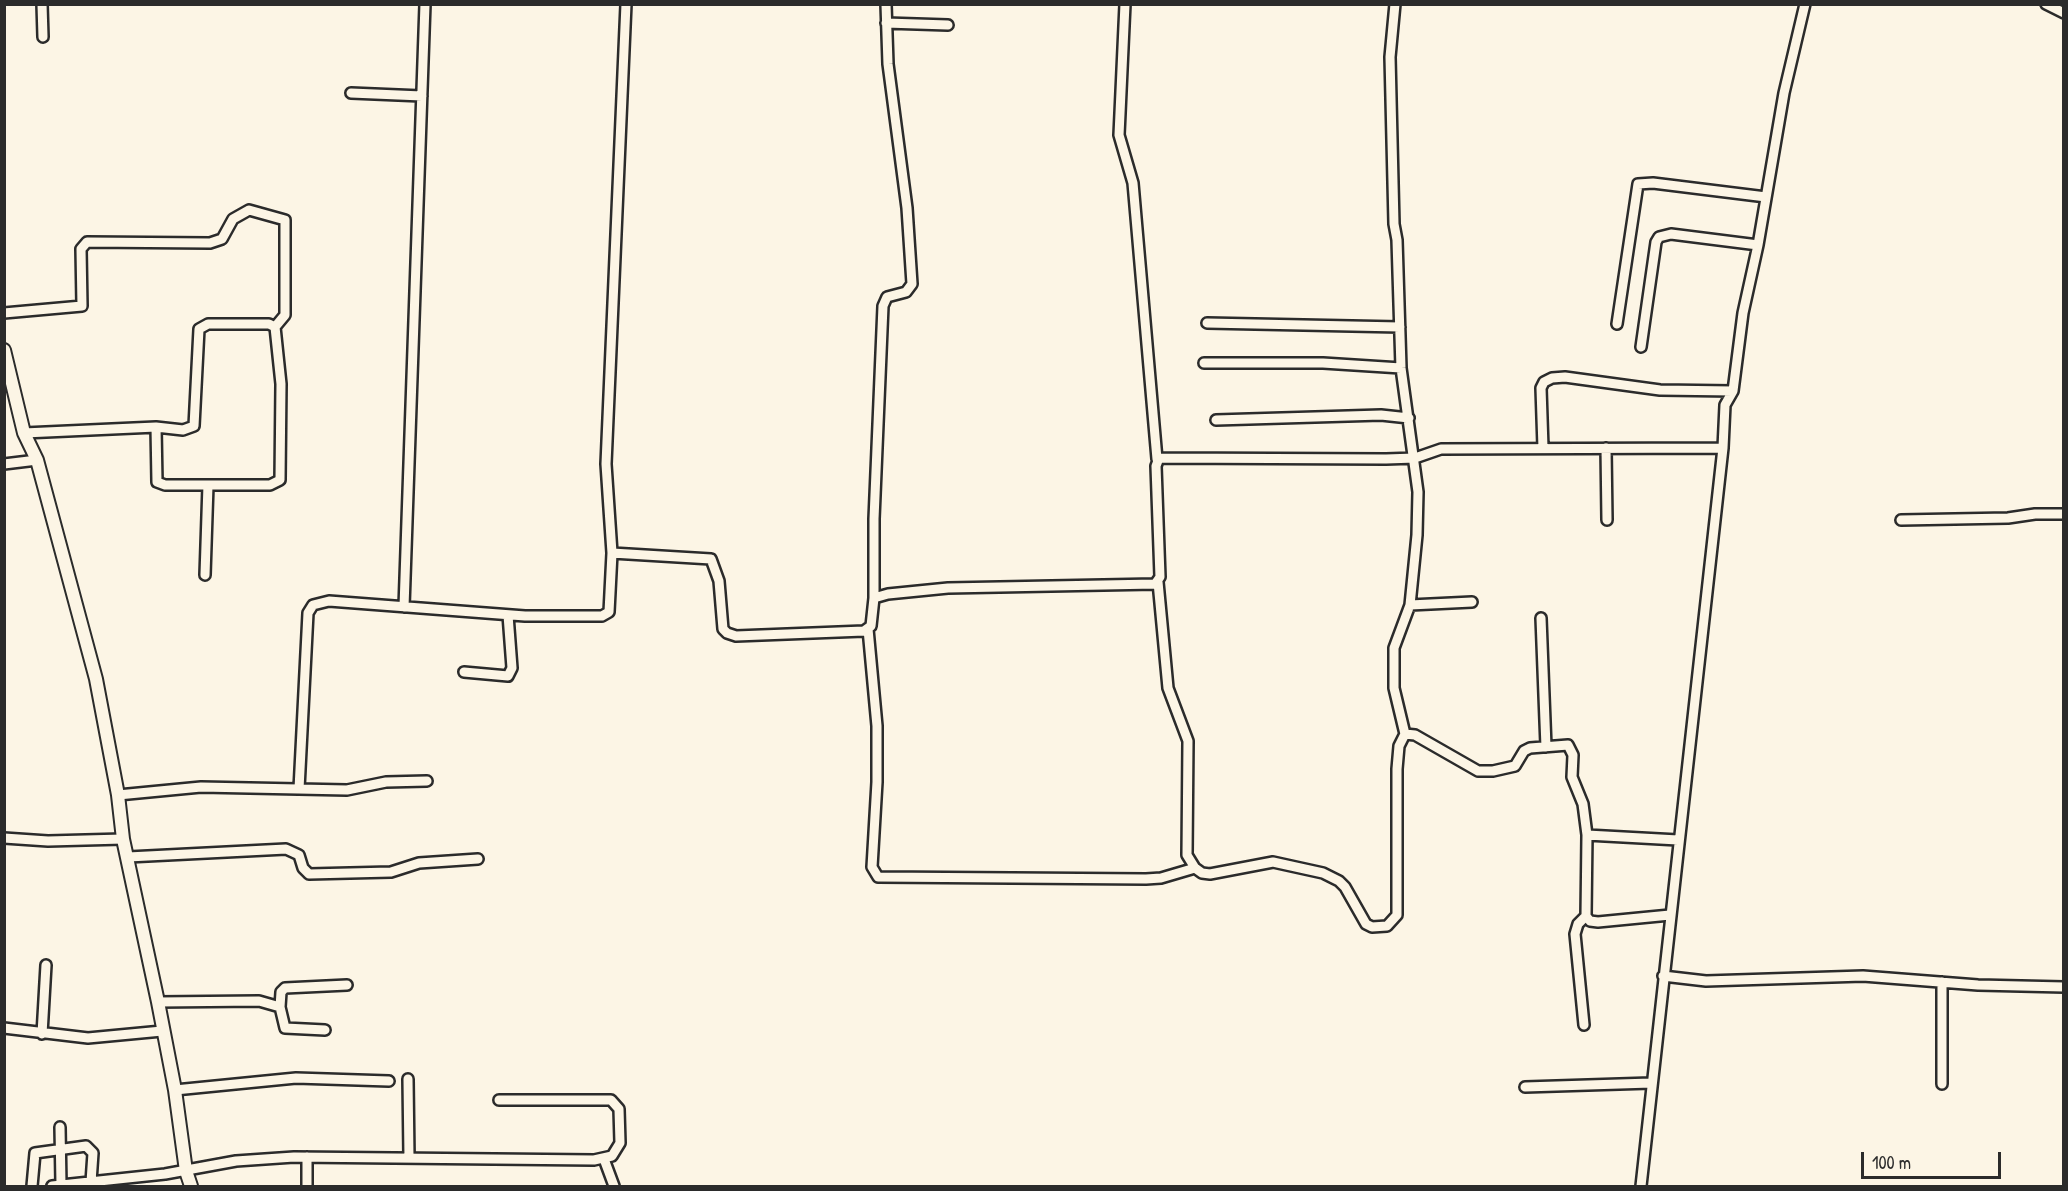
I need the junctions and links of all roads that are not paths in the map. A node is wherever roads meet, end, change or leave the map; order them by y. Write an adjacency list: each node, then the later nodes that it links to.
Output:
1 (42, 4): 12 (street)
2 (425, 4): 14 (street)
3 (626, 4): 42 (street)
4 (886, 4): 10 (street)
5 (1125, 4): 35 (street)
6 (1395, 4): 21 (street)
7 (1805, 4): 15 (street)
8 (2046, 4): 9 (street)
9 (2064, 13)
10 (886, 23): 11 (street); 45 (street)
11 (948, 25)
12 (43, 37)
13 (351, 93): 14 (street)
14 (422, 96): 48 (street)
15 (1766, 197): 16 (street); 19 (street)
16 (1758, 245): 22 (street); 26 (street)
17 (4, 313): 20 (street)
18 (1207, 323): 21 (street)
19 (1617, 324)
20 (275, 327): 29 (street); 38 (street)
21 (1400, 327): 25 (street)
22 (1641, 347)
23 (4, 350): 30 (street)
24 (1204, 363): 25 (street)
25 (1401, 368): 27 (street)
26 (1733, 391): 31 (street); 33 (street)
27 (1409, 418): 28 (street); 34 (street)
28 (1216, 420)
29 (156, 427): 30 (street); 38 (street)
30 (24, 433): 36 (street)
31 (1543, 448): 32 (street); 34 (street)
32 (1606, 448): 33 (street); 40 (street)
33 (1723, 448): 61 (street)
34 (1415, 458): 35 (street); 47 (street)
35 (1157, 459): 44 (street)
36 (37, 460): 37 (street); 57 (street)
37 (4, 464)
38 (208, 485): 43 (street)
39 (2064, 514): 41 (street)
40 (1607, 520)
41 (1901, 520)
42 (612, 553): 49 (street); 51 (street)
43 (205, 575)
44 (1158, 582): 45 (street); 64 (street)
45 (874, 598): 51 (street)
46 (1472, 602): 47 (street)
47 (1410, 605): 53 (street)
48 (404, 607): 49 (street); 56 (street)
49 (508, 615): 52 (street)
50 (1541, 618): 54 (street)
51 (868, 629): 64 (street)
52 (464, 672)
53 (1405, 734): 54 (street); 64 (street)
54 (1546, 747): 58 (street)
55 (427, 781): 56 (street)
56 (299, 789): 57 (street)
57 (118, 795): 60 (street)
58 (1587, 835): 61 (street); 66 (street)
59 (4, 838): 60 (street)
60 (123, 839): 62 (street)
61 (1678, 840): 65 (street)
62 (128, 857): 63 (street); 72 (street)
63 (478, 859)
64 (1195, 868)
65 (1670, 915): 66 (street); 68 (street)
66 (1586, 916): 74 (street)
67 (46, 965): 78 (street)
68 (1663, 976): 69 (street); 81 (street)
69 (1942, 982): 71 (street); 82 (street)
70 (347, 986): 73 (street)
71 (2064, 987)
72 (158, 1002): 73 (street); 77 (street)
73 (280, 1007): 76 (street)
74 (1584, 1025)
75 (4, 1028): 78 (street)
76 (325, 1030)
77 (162, 1031): 78 (street); 84 (street)
78 (42, 1034)
79 (408, 1079): 89 (street)
80 (389, 1081): 84 (street)
81 (1651, 1083): 83 (street); 98 (street)
82 (1942, 1084)
83 (1525, 1087)
84 (175, 1090): 91 (street)
85 (500, 1100): 90 (street)
86 (60, 1127): 87 (street)
87 (62, 1149): 92 (street); 93 (street); 94 (street)
88 (307, 1157): 89 (street); 91 (street); 96 (street)
89 (409, 1158): 90 (street)
90 (604, 1159): 97 (street)
91 (186, 1171): 92 (street); 95 (street)
92 (91, 1182): 94 (street)
93 (32, 1186)
94 (56, 1186)
95 (191, 1186)
96 (307, 1186)
97 (615, 1186)
98 (1641, 1186)

